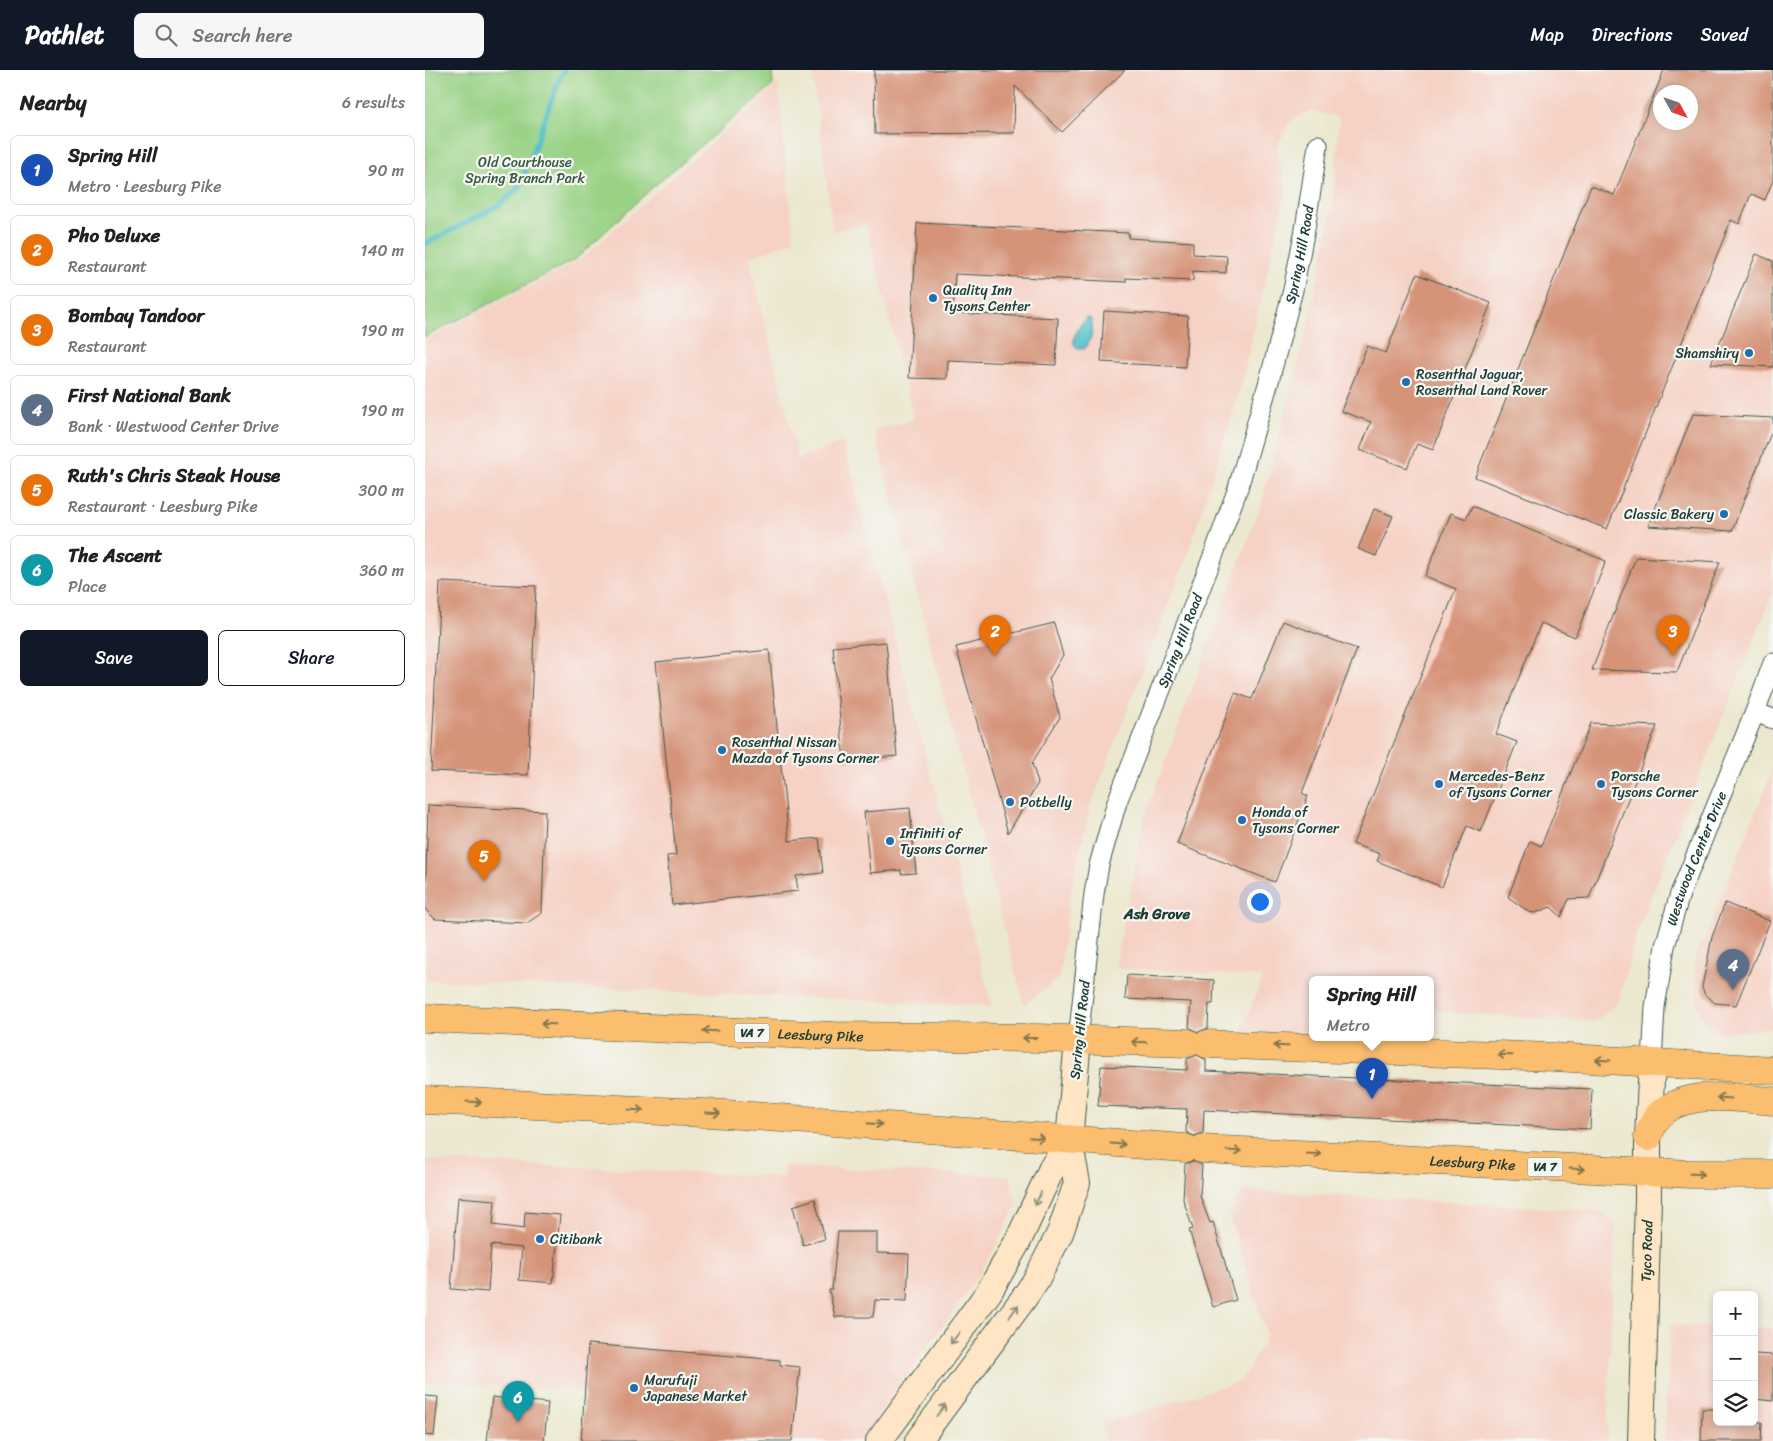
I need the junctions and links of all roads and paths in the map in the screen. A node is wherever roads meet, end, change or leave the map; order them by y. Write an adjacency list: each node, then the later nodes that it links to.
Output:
1 (1318, 145): 6 (street, Spring Hill Road)
2 (1773, 662): 3 (street, Westwood Center Drive)
3 (1755, 712): 4 (street); 7 (street, Westwood Center Drive)
4 (1773, 719)
5 (425, 1018): 6 (highway, Leesburg Pike / VA 7, one-way to 5)
6 (1079, 1040): 7 (highway, Leesburg Pike / VA 7, one-way to 6); 12 (main road, Spring Hill Road)
7 (1652, 1062): 8 (highway, Leesburg Pike / VA 7); 11 (main road, Tyco Road)
8 (1773, 1070)
9 (425, 1100): 12 (highway, Leesburg Pike / VA 7, one-way to 12)
10 (1773, 1101): 11 (highway, one-way to 11)
11 (1648, 1137): 13 (main road, Tyco Road)
12 (1069, 1140): 13 (highway, Leesburg Pike / VA 7, one-way to 13); 15 (main road, Spring Hill Road, one-way to 15); 16 (main road, Spring Hill Road, one-way to 12)
13 (1648, 1172): 14 (highway, Leesburg Pike / VA 7, one-way to 14); 17 (main road, Tyco Road)
14 (1773, 1174)
15 (879, 1441)
16 (918, 1441)
17 (1641, 1441)

